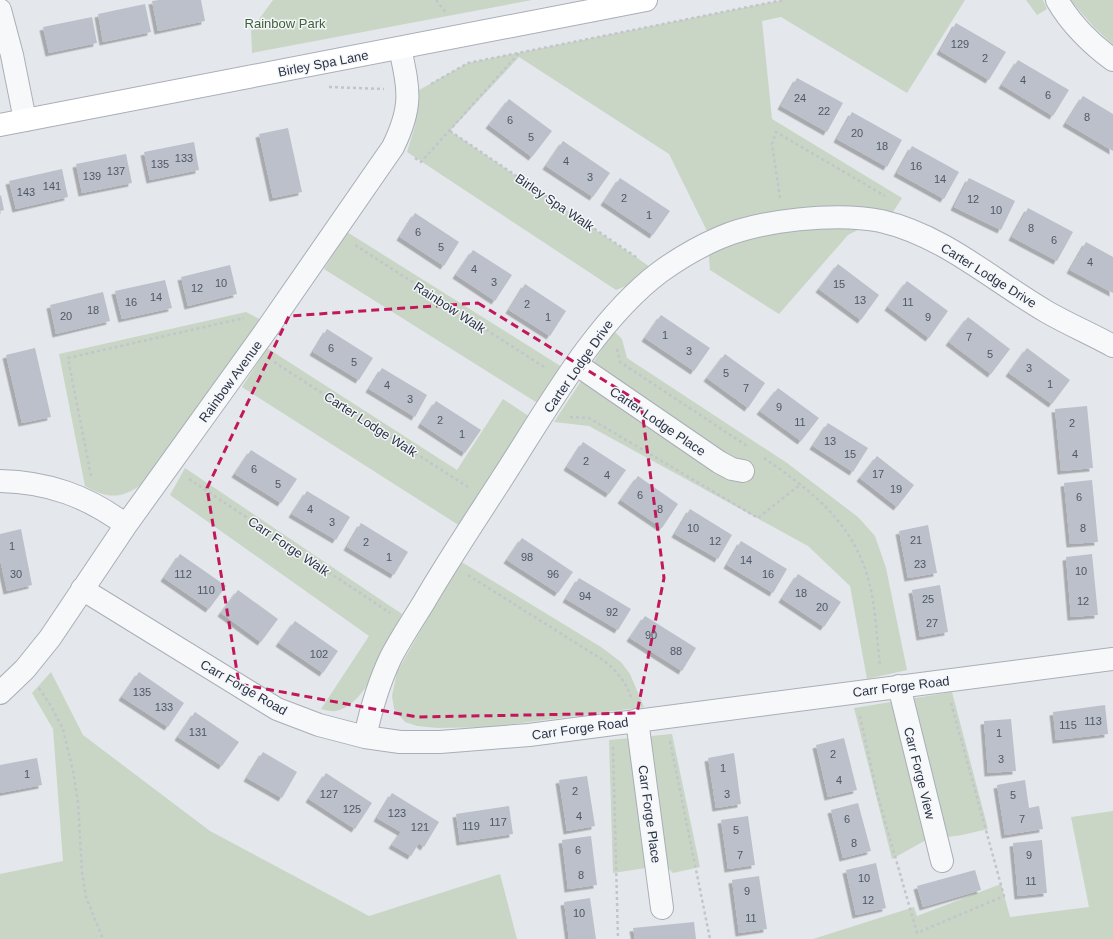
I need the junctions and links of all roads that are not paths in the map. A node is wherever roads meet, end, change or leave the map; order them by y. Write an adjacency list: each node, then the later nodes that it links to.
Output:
1 (646, 0): 4 (street, Birley Spa Lane)
2 (1057, 0): 5 (street)
3 (0, 10): 6 (street)
4 (400, 48): 6 (street, Birley Spa Lane); 12 (street, Rainbow Avenue)
5 (1113, 60)
6 (25, 120): 7 (street, Birley Spa Lane)
7 (0, 126)
8 (1113, 346): 9 (street, Carter Lodge Drive)
9 (571, 373): 10 (street, Carter Lodge Place); 18 (street, Carter Lodge Drive)
10 (743, 471)
11 (0, 481): 12 (street)
12 (126, 525): 13 (street, Rainbow Avenue)
13 (82, 589): 16 (street, Rainbow Avenue); 18 (street, Carr Forge Road)
14 (1113, 659): 15 (street, Carr Forge Road)
15 (891, 687): 17 (street, Carr Forge Road); 19 (street, Carr Forge View)
16 (0, 693)
17 (637, 720): 18 (street, Carr Forge Road); 20 (street, Carr Forge Place)
18 (365, 737)
19 (942, 861)
20 (662, 908)

